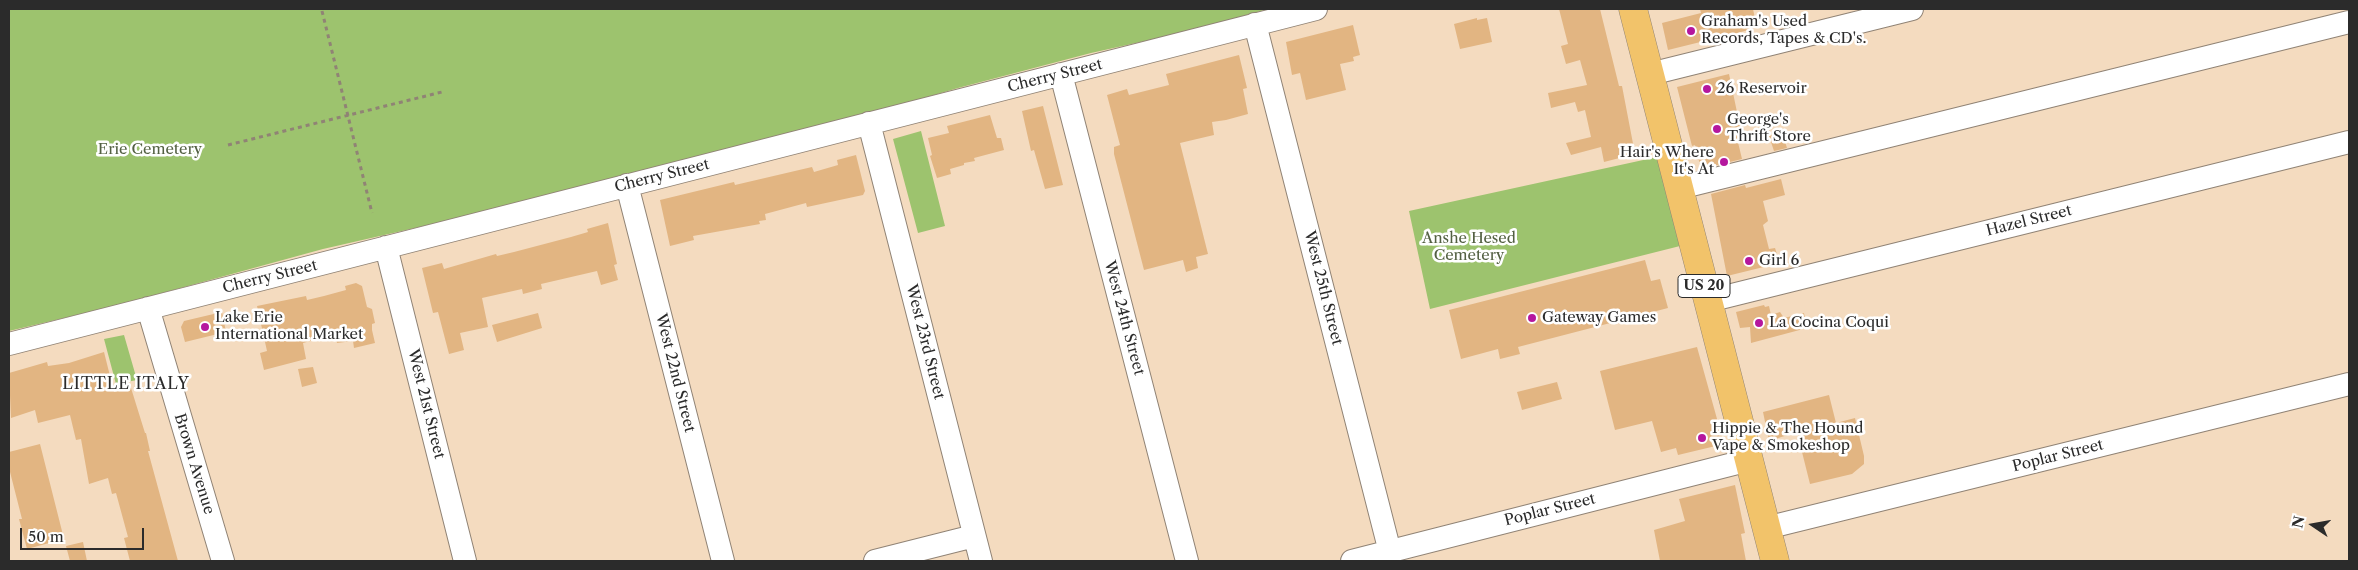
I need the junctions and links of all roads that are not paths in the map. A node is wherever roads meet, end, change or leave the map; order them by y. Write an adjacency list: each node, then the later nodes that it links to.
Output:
1 (1316, 9): 5 (street, Cherry Street)
2 (1633, 9): 7 (main road, US 20)
3 (1912, 9): 7 (street)
4 (2349, 22): 11 (street)
5 (1255, 24): 6 (street, Cherry Street); 20 (street, West 25th Street)
6 (1061, 74): 8 (street, Cherry Street); 26 (street, West 24th Street)
7 (1650, 74): 11 (main road, US 20)
8 (869, 123): 10 (street, Cherry Street); 19 (street, West 23rd Street)
9 (2349, 142): 13 (street, Hazel Street)
10 (627, 185): 12 (street, Cherry Street); 23 (street, West 22nd Street)
11 (1679, 188): 13 (main road, US 20)
12 (386, 247): 14 (street, Cherry Street); 22 (street, West 21st Street)
13 (1708, 300): 17 (main road, US 20)
14 (148, 308): 15 (street, Cherry Street); 21 (street, Brown Avenue)
15 (9, 344)
16 (2349, 384): 18 (street, Poplar Street)
17 (1749, 460): 18 (main road, US 20); 20 (street, Poplar Street)
18 (1766, 528): 28 (main road, US 20)
19 (974, 536): 24 (street); 25 (street, West 23rd Street)
20 (1390, 552): 27 (street, Poplar Street)
21 (223, 561)
22 (465, 561)
23 (723, 561)
24 (876, 561)
25 (981, 561)
26 (1187, 561)
27 (1352, 561)
28 (1775, 561)

